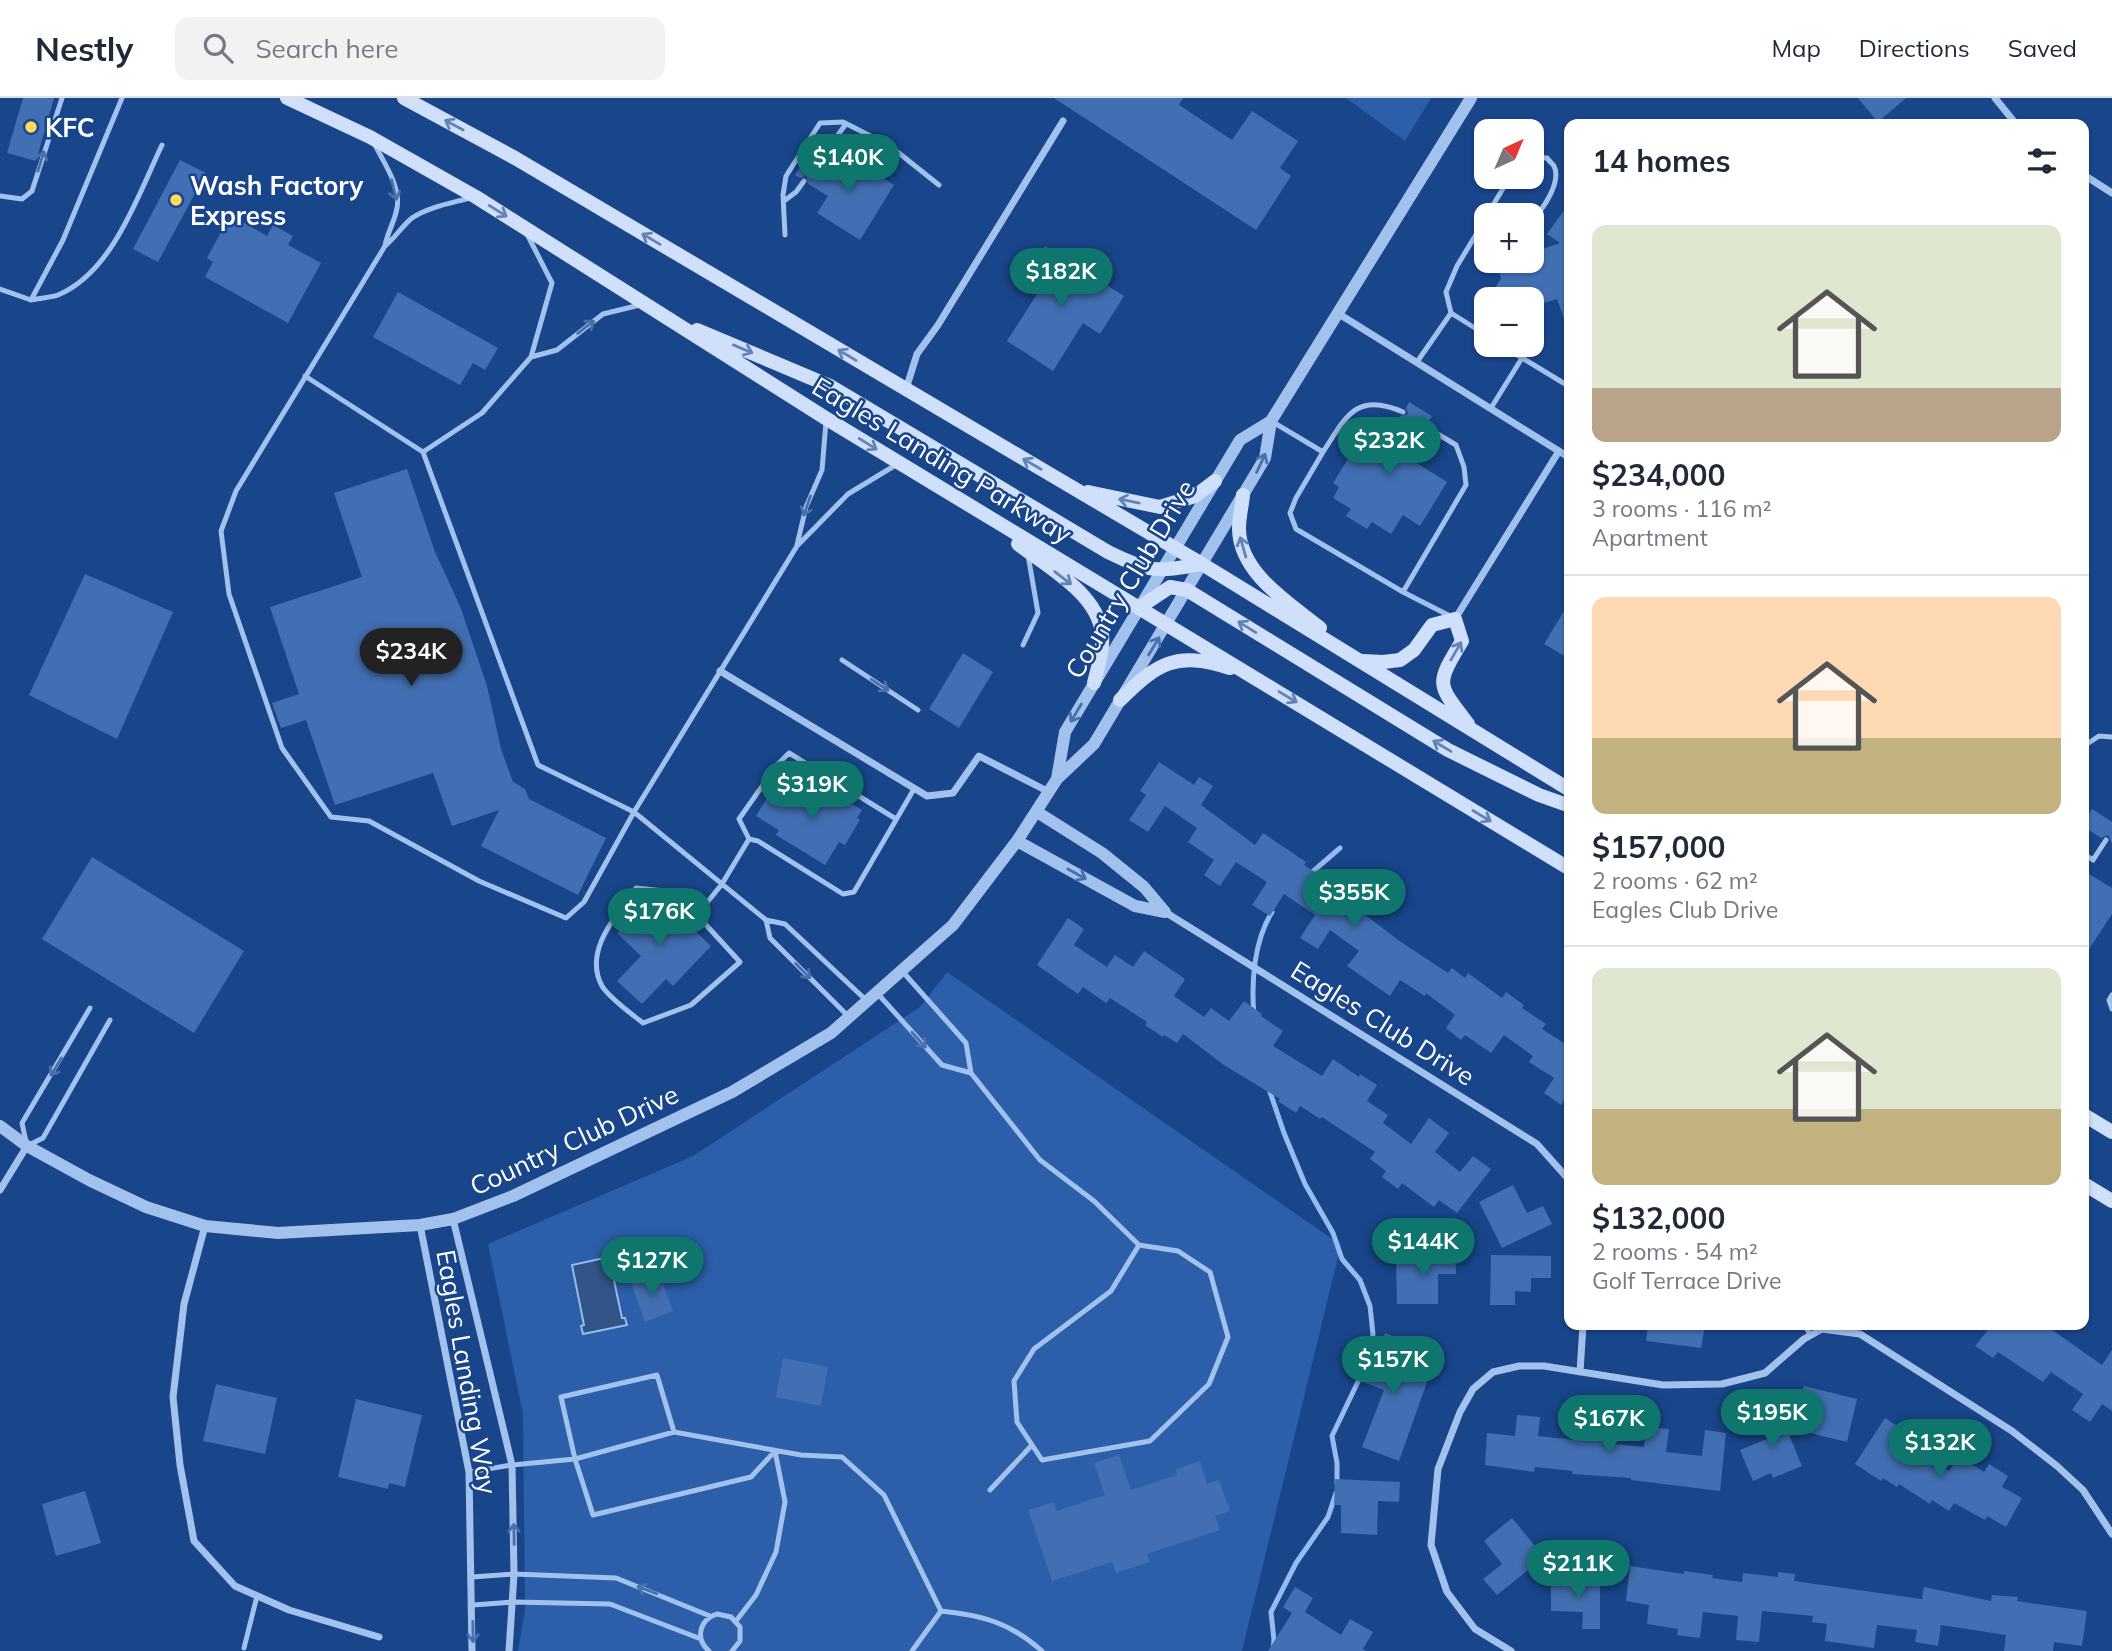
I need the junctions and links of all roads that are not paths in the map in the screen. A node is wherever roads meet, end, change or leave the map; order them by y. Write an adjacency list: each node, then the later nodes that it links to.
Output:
1 (62, 98): 18 (lane, one-way to 1)
2 (122, 98): 28 (lane)
3 (287, 98): 10 (main road, Eagles Landing Parkway)
4 (404, 98): 39 (main road, Eagles Landing Parkway, one-way to 4)
5 (1471, 98): 32 (street, Country Club Drive)
6 (1995, 98): 7 (street)
7 (2012, 119)
8 (1063, 121): 39 (street)
9 (846, 124): 13 (lane); 16 (lane); 20 (lane)
10 (370, 136): 19 (main road, Eagles Landing Parkway); 26 (lane, one-way to 26)
11 (162, 145): 28 (lane)
12 (1544, 158): 21 (lane)
13 (817, 163)
14 (2089, 178): 17 (street)
15 (804, 181): 20 (lane)
16 (939, 185)
17 (2112, 193)
18 (0, 195)
19 (476, 197): 22 (main road, Eagles Landing Parkway, one-way to 22); 26 (lane)
20 (784, 201): 23 (lane)
21 (1544, 203)
22 (524, 227): 29 (main road, Eagles Landing Parkway); 34 (lane)
23 (785, 235)
24 (1474, 237): 25 (lane)
25 (1472, 241): 31 (lane)
26 (385, 246): 37 (lane)
27 (0, 289): 28 (lane)
28 (31, 300)
29 (643, 304): 30 (main road, Eagles Landing Parkway); 34 (lane, one-way to 29)
30 (657, 313): 42 (main road, Eagles Landing Parkway); 58 (main road, one-way to 58)
31 (1451, 313): 33 (lane); 36 (lane)
32 (1339, 314): 36 (street); 43 (street, Country Club Drive)
33 (1474, 327)
34 (531, 357): 46 (lane)
35 (1522, 358): 38 (lane); 40 (lane)
36 (1417, 362): 40 (street)
37 (305, 376): 46 (lane); 80 (lane)
38 (1564, 383)
39 (905, 390): 51 (main road, Eagles Landing Parkway, one-way to 39)
40 (1491, 408): 45 (street)
41 (1403, 412): 47 (lane)
42 (827, 419): 49 (main road, Eagles Landing Parkway, one-way to 49); 54 (lane, one-way to 54)
43 (1271, 421): 47 (lane); 50 (street, Country Club Drive); 52 (street, Country Club Drive, one-way to 43)
44 (1426, 427): 60 (lane)
45 (1559, 451): 48 (street); 62 (street)
46 (423, 452): 80 (lane)
47 (1323, 452): 60 (lane)
48 (1564, 454)
49 (898, 463): 53 (main road, Eagles Landing Parkway); 54 (lane)
50 (1215, 481): 51 (main road, one-way to 51); 55 (street, Country Club Drive)
51 (1073, 489): 55 (main road, Eagles Landing Parkway)
52 (1243, 495): 57 (street, Country Club Drive); 66 (main road, one-way to 52)
53 (970, 507): 56 (main road); 61 (main road, Eagles Landing Parkway)
54 (797, 546): 67 (lane)
55 (1175, 548): 57 (main road, Eagles Landing Parkway); 58 (street, Country Club Drive)
56 (1028, 551): 64 (lane); 69 (main road, one-way to 69)
57 (1202, 564): 58 (main road); 59 (street, Country Club Drive); 66 (main road, Eagles Landing Parkway)
58 (1162, 571): 61 (street, Country Club Drive)
59 (1187, 590): 61 (main road); 63 (street, Country Club Drive); 79 (main road, one-way to 59)
60 (1403, 592): 62 (lane)
61 (1140, 607): 63 (main road, Eagles Landing Parkway); 69 (street, Country Club Drive)
62 (1455, 619): 66 (main road); 72 (main road, one-way to 62)
63 (1167, 623): 68 (main road, Eagles Landing Parkway); 70 (street, Country Club Drive, one-way to 63)
64 (1023, 645)
65 (842, 660): 71 (lane, one-way to 71)
66 (1360, 661): 72 (main road, Eagles Landing Parkway)
67 (720, 671): 77 (street); 80 (lane)
68 (1251, 675): 70 (main road); 87 (main road, Eagles Landing Parkway, one-way to 87)
69 (1094, 683): 75 (street, Country Club Drive, one-way to 75)
70 (1120, 701): 75 (street, Country Club Drive)
71 (918, 710)
72 (1473, 730): 76 (main road, Eagles Landing Parkway)
73 (2112, 737): 74 (lane)
74 (2089, 743)
75 (1057, 779): 78 (street, Country Club Drive)
76 (1564, 786)
77 (914, 789): 78 (street); 82 (lane)
78 (1049, 792): 81 (street, Country Club Drive)
79 (1564, 804)
80 (634, 812): 88 (lane)
81 (1037, 812): 85 (street, Country Club Drive); 89 (street)
82 (897, 819): 83 (lane); 83 (lane)
83 (750, 839): 88 (lane)
84 (2106, 840): 86 (lane)
85 (1017, 841): 89 (street, one-way to 89); 92 (street, Country Club Drive)
86 (2089, 857)
87 (1564, 865)
88 (722, 884): 90 (lane); 91 (lane)
89 (1165, 912): 104 (street, Eagles Club Drive)
90 (697, 915): 90 (lane)
91 (766, 920): 94 (lane); 97 (lane, one-way to 97)
92 (901, 971): 94 (street, Country Club Drive); 99 (lane)
93 (2112, 995): 96 (lane)
94 (872, 997): 97 (street, Country Club Drive); 99 (lane, one-way to 99)
95 (90, 1008): 103 (lane, one-way to 103)
96 (2112, 1009)
97 (849, 1017): 108 (street, Country Club Drive)
98 (110, 1020): 103 (lane)
99 (971, 1073): 111 (lane)
100 (2089, 1118): 102 (main road)
101 (0, 1126): 103 (street, Country Club Drive)
102 (2112, 1132)
103 (27, 1146): 106 (street); 109 (street, Country Club Drive)
104 (1564, 1174)
105 (2089, 1187): 107 (main road)
106 (0, 1190)
107 (2112, 1201)
108 (453, 1219): 110 (street, Country Club Drive); 122 (street, Eagles Landing Way)
109 (205, 1226): 110 (street, Country Club Drive); 128 (street)
110 (419, 1226): 123 (street, Eagles Landing Way)
111 (1139, 1245): 119 (lane); 119 (lane)
112 (1583, 1330): 117 (street)
113 (1808, 1330): 116 (lane)
114 (1820, 1330): 116 (street)
115 (1830, 1330): 125 (street)
116 (1810, 1335): 117 (street)
117 (1580, 1371): 143 (street)
118 (674, 1432): 120 (lane); 121 (lane); 121 (lane)
119 (1032, 1445): 124 (lane)
120 (775, 1451): 121 (lane); 131 (lane); 133 (lane)
121 (575, 1459): 122 (lane)
122 (512, 1465): 123 (lane); 126 (street, Eagles Landing Way, one-way to 122)
123 (469, 1472): 127 (street, Eagles Landing Way)
124 (990, 1490)
125 (2112, 1534)
126 (514, 1574): 127 (lane); 129 (street, Eagles Landing Way); 132 (lane, one-way to 126)
127 (472, 1577): 130 (street, Eagles Landing Way)
128 (257, 1596): 134 (street); 136 (lane)
129 (513, 1602): 130 (lane); 135 (lane); 138 (street, Eagles Landing Way)
130 (473, 1605): 137 (street, Eagles Landing Way, one-way to 137)
131 (941, 1611): 141 (lane); 142 (lane)
132 (710, 1616): 133 (lane); 135 (lane)
133 (736, 1621): 140 (lane)
134 (379, 1637)
135 (701, 1639): 139 (lane)
136 (244, 1648)
137 (472, 1651)
138 (509, 1651)
139 (709, 1651)
140 (732, 1651)
141 (912, 1651)
142 (1042, 1651)
143 (1511, 1651)

